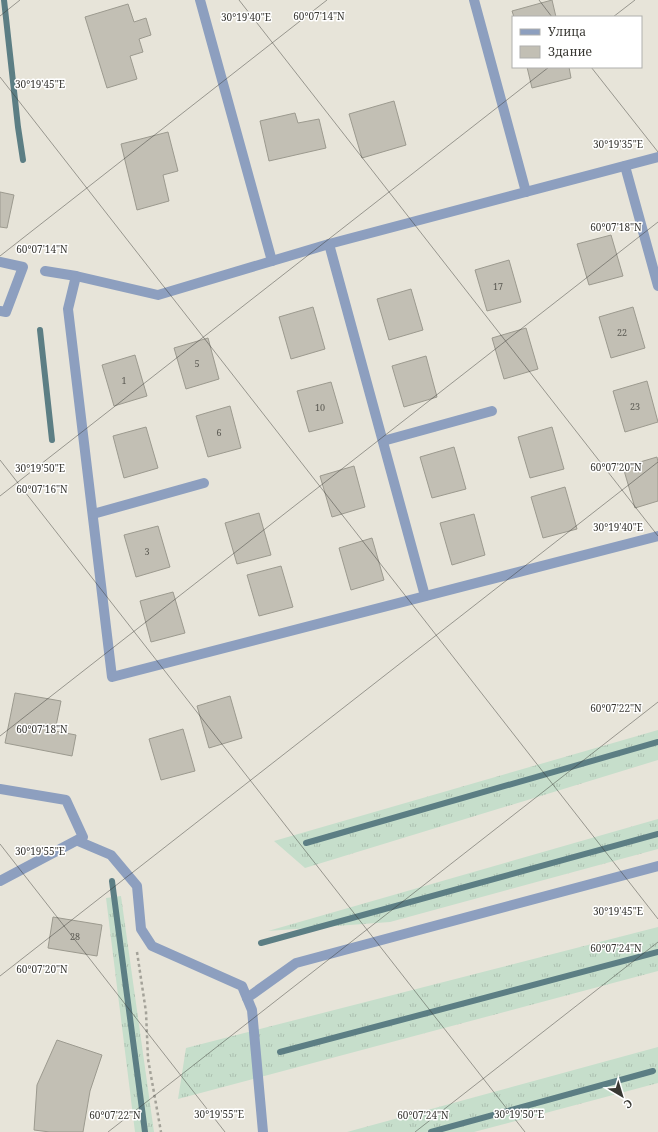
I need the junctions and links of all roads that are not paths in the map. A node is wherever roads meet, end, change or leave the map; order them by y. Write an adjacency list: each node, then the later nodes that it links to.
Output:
1 (200, 0): 7 (street)
2 (474, 0): 5 (street)
3 (658, 157): 4 (street)
4 (625, 166): 5 (street); 11 (street)
5 (526, 192): 6 (street)
6 (329, 244): 7 (street); 14 (street)
7 (272, 261): 10 (street)
8 (0, 262): 12 (street)
9 (45, 272): 10 (street)
10 (76, 276): 16 (street)
11 (658, 286)
12 (0, 311)
13 (492, 411): 14 (street)
14 (383, 441): 18 (street)
15 (204, 483): 16 (street)
16 (93, 514): 18 (street)
17 (658, 536): 18 (street)
18 (425, 596)
19 (0, 789): 20 (street)
20 (78, 841): 22 (street); 23 (street)
21 (658, 866): 23 (street)
22 (0, 881)
23 (247, 998): 24 (street)
24 (263, 1132)

